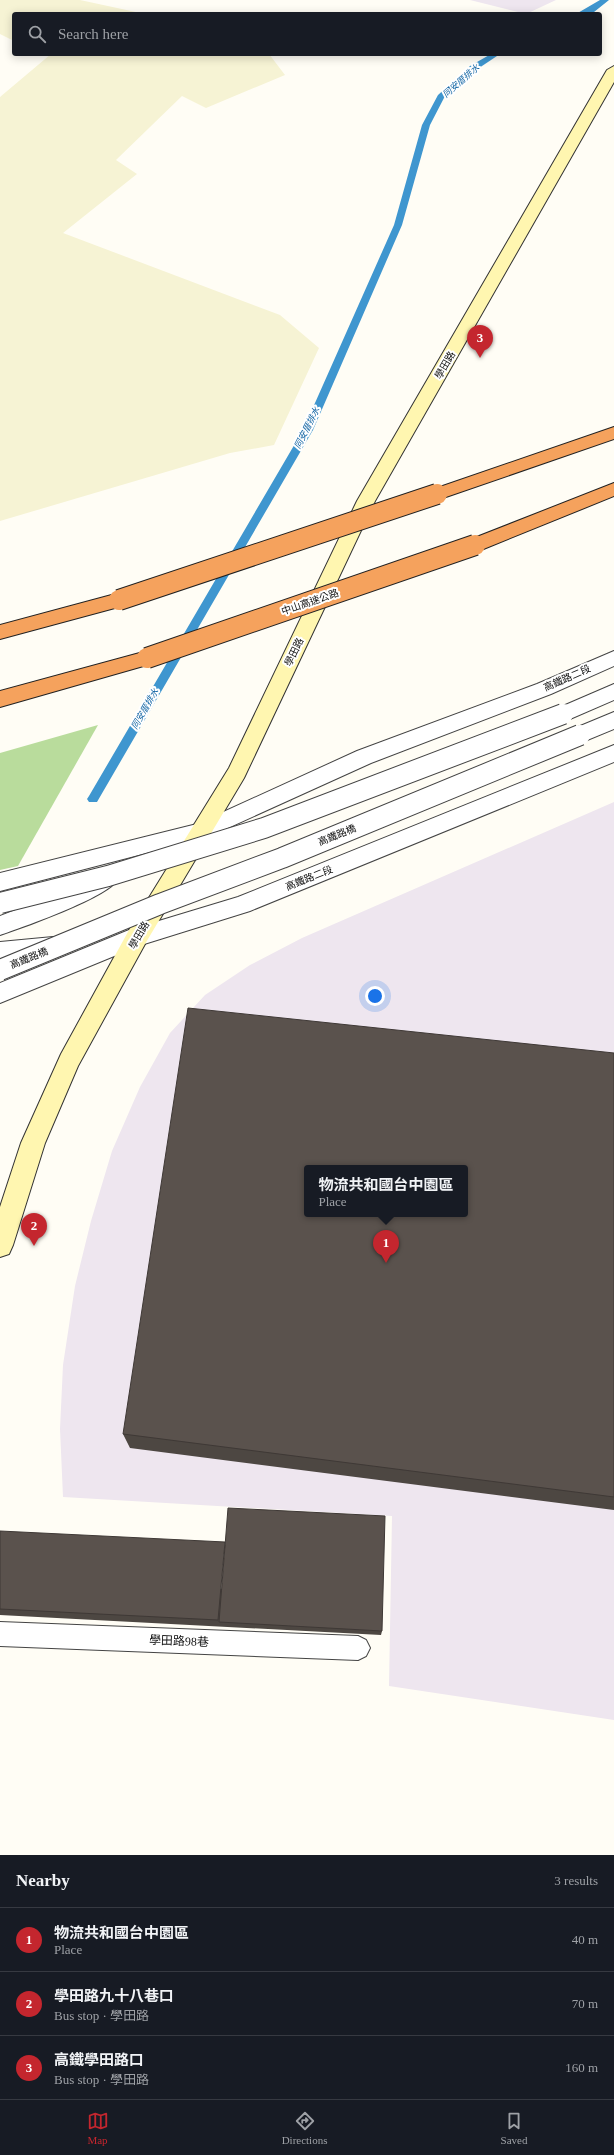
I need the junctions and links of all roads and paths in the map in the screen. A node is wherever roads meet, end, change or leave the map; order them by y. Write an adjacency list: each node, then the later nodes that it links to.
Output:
1 (614, 70): 10 (main road, 學田路)
2 (614, 433): 4 (highway, bridge)
3 (614, 489): 7 (highway, 中山高速公路, bridge)
4 (0, 632)
5 (614, 658): 10 (street, 高鐵路二段)
6 (614, 692): 12 (street, bridge)
7 (0, 699)
8 (614, 720): 16 (street, 高鐵路橋, bridge)
9 (614, 753): 14 (street, 高鐵路二段)
10 (201, 831): 11 (street, 高鐵路二段); 13 (street); 14 (main road, 學田路)
11 (0, 882)
12 (0, 903)
13 (0, 926)
14 (137, 937): 15 (street, 高鐵路橋); 17 (street, 高鐵路二段); 18 (main road, 學田路)
15 (0, 952)
16 (0, 970)
17 (0, 993)
18 (0, 1244)
19 (0, 1634): 20 (lane, 學田路98巷)
20 (358, 1648)

